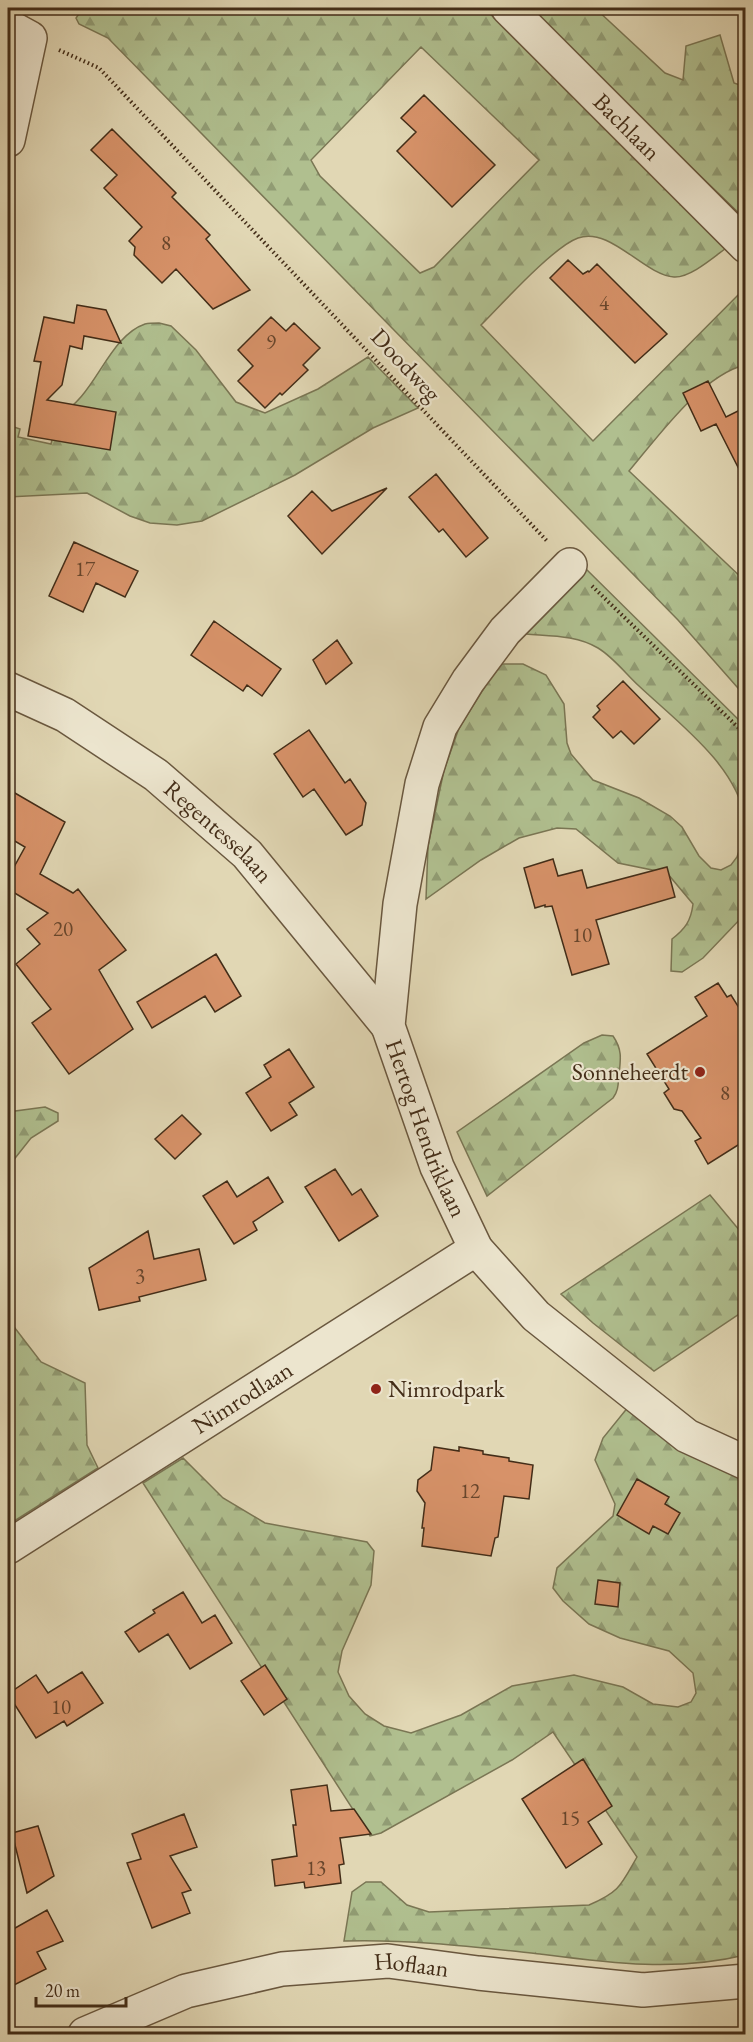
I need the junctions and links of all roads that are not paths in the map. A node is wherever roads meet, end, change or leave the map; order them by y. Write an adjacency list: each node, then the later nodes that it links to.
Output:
1 (17, 8): 3 (street)
2 (508, 8): 6 (street, Bachlaan)
3 (8, 15)
4 (19, 32): 5 (street)
5 (8, 140)
6 (746, 246)
7 (570, 565): 9 (street, Hertog Hendriklaan)
8 (8, 689): 9 (street, Regentesselaan)
9 (388, 1026): 10 (street, Hertog Hendriklaan)
10 (476, 1249): 11 (street, Hertog Hendriklaan); 12 (street, Nimrodlaan)
11 (746, 1463)
12 (8, 1547)
13 (746, 1981): 14 (street, Hoflaan)
14 (85, 2034)

